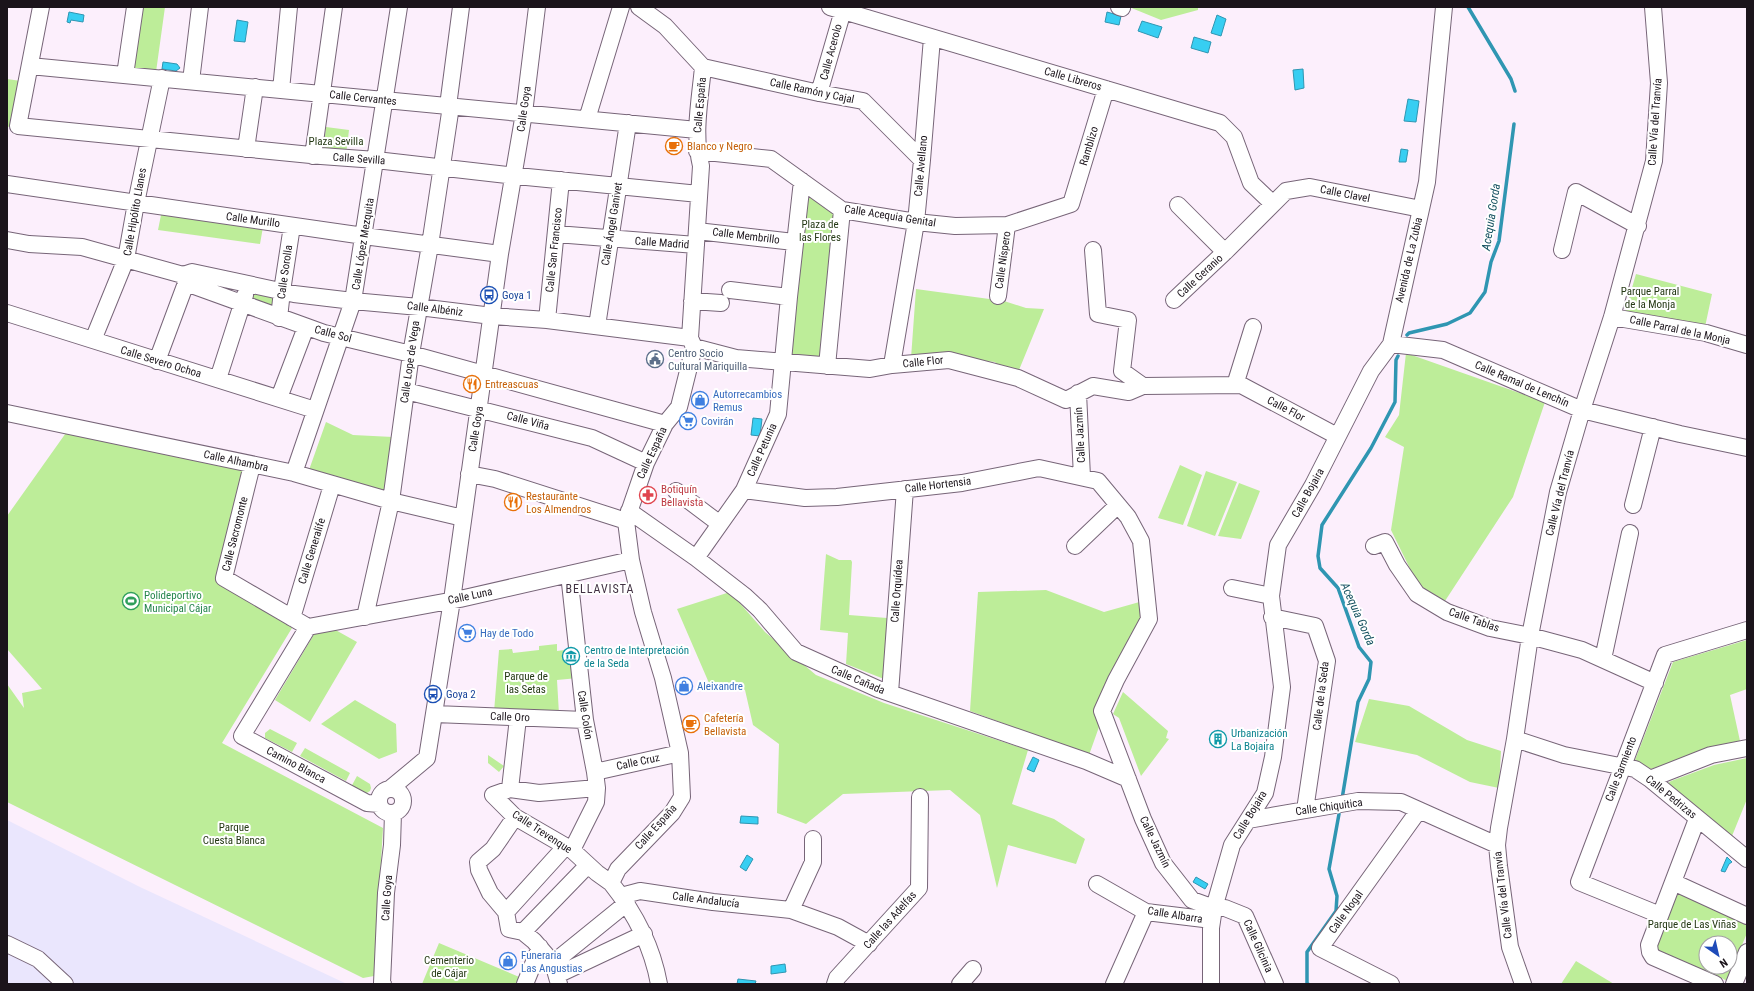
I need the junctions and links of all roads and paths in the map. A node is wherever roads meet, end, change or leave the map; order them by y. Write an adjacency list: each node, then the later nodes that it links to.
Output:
1 (41, 7): 15 (street)
2 (135, 7): 17 (street)
3 (200, 7): 19 (street)
4 (289, 7): 22 (street)
5 (334, 7): 24 (street)
6 (399, 7): 25 (street, Calle López Mezquita)
7 (461, 7): 26 (street, Calle Lope de Vega)
8 (537, 7): 27 (street, Calle Goya)
9 (621, 7): 28 (street)
10 (639, 7): 16 (street, Calle España)
11 (1444, 7): 48 (street, Avenida de La Zubia)
12 (1653, 7): 53 (street, Calle Vía del Tranvía)
13 (838, 8): 14 (street, Calle Libreros); 23 (street, Calle Acerolo)
14 (932, 38): 21 (street, Calle Libreros); 36 (street, Calle Avellano)
15 (30, 66): 17 (street, Calle Cervantes); 31 (street, Calle Sevilla)
16 (703, 67): 23 (street, Calle Ramón y Cajal); 30 (street, Calle España)
17 (125, 75): 18 (street, Calle Cervantes)
18 (162, 78): 19 (street, Calle Cervantes); 31 (street, Calle Hipólito Llanes)
19 (191, 81): 20 (street, Calle Cervantes)
20 (255, 87): 22 (street, Calle Cervantes); 32 (street)
21 (1106, 89): 45 (street, Ramblizo); 46 (street, Calle Libreros)
22 (281, 90): 24 (street, Calle Cervantes)
23 (819, 93): 36 (street, Calle Ramón y Cajal)
24 (322, 94): 25 (street, Calle Cervantes); 34 (street)
25 (385, 100): 26 (street, Calle Cervantes); 35 (street, Calle López Mezquita)
26 (449, 106): 27 (street, Calle Cervantes); 37 (street, Calle Lope de Vega)
27 (524, 113): 28 (street, Calle Cervantes); 38 (street, Calle Goya)
28 (587, 119): 29 (street, Calle Cervantes)
29 (628, 123): 30 (street, Calle Cervantes); 42 (street, Calle Ángel Ganivet)
30 (697, 130): 33 (street, Calle España)
31 (149, 139): 32 (street, Calle Sevilla); 44 (street, Calle Hipólito Llanes)
32 (246, 149): 34 (street, Calle Sevilla)
33 (697, 151): 40 (street, Calle Acequia Genital); 43 (street, Calle España)
34 (313, 156): 35 (street, Calle Sevilla)
35 (376, 160): 37 (street, Calle Sevilla); 55 (street, Calle López Mezquita)
36 (922, 160): 50 (street, Calle Avellano)
37 (442, 166): 38 (street, Calle Sevilla); 60 (street, Calle Lope de Vega)
38 (513, 175): 39 (street, Calle Sevilla); 64 (street, Calle Goya)
39 (561, 180): 42 (street, Calle Sevilla); 54 (street, Calle San Francisco)
40 (802, 181): 49 (street, Calle Acequia Genital); 59 (street, Calle Petunia)
41 (7, 184): 44 (street, Calle Murillo)
42 (618, 186): 43 (street, Calle Sevilla); 57 (street, Calle Ángel Ganivet)
43 (699, 194): 56 (street, Calle España)
44 (136, 203): 52 (street, Calle Murillo); 65 (street, Calle Hipólito Llanes)
45 (1071, 204): 51 (street, Calle Acequia Genital)
46 (1273, 204): 48 (street, Calle Clavel); 63 (street, Calle Geranio)
47 (1178, 205): 63 (street, Calle Geranio)
48 (1421, 209): 87 (street, Avenida de La Zubia)
49 (842, 210): 50 (street, Calle Acequia Genital); 93 (street)
50 (916, 222): 51 (street, Calle Acequia Genital); 92 (street, Calle Avellano)
51 (1007, 225): 69 (street, Calle Níspero)
52 (292, 226): 55 (street, Calle Murillo); 68 (street, Calle Sorolla)
53 (1638, 226): 62 (street); 78 (street, Calle Vía del Tranvía)
54 (556, 234): 57 (street, Calle Madrid); 80 (street, Calle San Francisco)
55 (364, 236): 60 (street, Calle Murillo); 72 (street, Calle López Mezquita)
56 (696, 238): 57 (street, Calle Madrid); 59 (street, Calle Membrillo); 73 (street, Calle España)
57 (610, 239): 81 (street, Calle Ángel Ganivet)
58 (7, 240): 65 (street, Calle Sol)
59 (794, 242): 70 (street, Calle Petunia)
60 (430, 245): 64 (street, Calle Murillo); 75 (street, Calle Lope de Vega)
61 (1093, 250): 97 (street)
62 (1562, 250)
63 (1225, 252): 71 (street, Calle Geranio)
64 (500, 254): 77 (street, Calle Goya)
65 (126, 259): 66 (street, Calle Sol); 85 (street, Calle Hipólito Llanes)
66 (184, 279): 67 (street, Calle Albéniz); 74 (street, Calle Sol); 90 (street)
67 (248, 284): 68 (street, Calle Albéniz); 74 (street)
68 (282, 291): 72 (street, Calle Albéniz); 79 (street, Calle Sorolla)
69 (998, 296)
70 (789, 297): 73 (street); 91 (street, Calle Petunia)
71 (1174, 300)
72 (353, 301): 75 (street, Calle Albéniz); 84 (street, Calle López Mezquita)
73 (692, 301): 86 (street, Calle España)
74 (242, 304): 79 (street, Calle Sol); 95 (street)
75 (418, 307): 77 (street, Calle Albéniz); 89 (street, Calle Lope de Vega)
76 (7, 313): 85 (street, Calle Severo Ochoa)
77 (492, 316): 80 (street, Calle Albéniz); 94 (street, Calle Goya)
78 (1612, 317): 88 (street, Calle Parral de la Monja); 103 (street, Calle Vía del Tranvía)
79 (280, 318): 82 (street, Calle Sol)
80 (547, 320): 81 (street, Calle Albéniz)
81 (597, 326): 86 (street, Calle Albéniz)
82 (306, 327): 84 (street, Calle Sol); 100 (street)
83 (1253, 327): 96 (street)
84 (341, 337): 89 (street, Calle Sol); 102 (street, Calle López Mezquita)
85 (93, 340): 90 (street, Calle Severo Ochoa)
86 (692, 342): 91 (street, Calle Flor); 105 (street, Calle España)
87 (1391, 344): 103 (street, Calle Ramal de Lenchín); 107 (street, Avenida de La Zubia)
88 (1747, 345)
89 (411, 354): 94 (street, Calle Sol); 98 (street, Calle Lope de Vega)
90 (157, 361): 95 (street, Calle Severo Ochoa)
91 (782, 362): 93 (street, Calle Flor); 116 (street, Calle Petunia)
92 (892, 365): 93 (street, Calle Flor); 99 (street, Calle Flor)
93 (827, 366)
94 (484, 374): 101 (street, Calle Goya); 105 (street, Calle Sol)
95 (218, 379): 100 (street, Calle Severo Ochoa)
96 (1235, 385): 97 (street, Calle Flor); 107 (street, Calle Flor)
97 (1143, 386): 99 (street, Calle Flor)
98 (406, 391): 101 (street, Calle Viña); 118 (street, Calle Lope de Vega)
99 (1078, 393): 113 (street, Calle Jazmín)
100 (279, 398): 102 (street, Calle Severo Ochoa)
101 (479, 408): 109 (street, Calle Viña); 112 (street, Calle Goya)
102 (315, 410): 111 (street, Calle López Mezquita)
103 (1582, 410): 106 (street, Calle Ramal de Lenchín); 138 (street, Calle Vía del Tranvía)
104 (7, 413): 110 (street, Calle Alhambra)
105 (665, 424): 109 (street, Calle España)
106 (1652, 427): 108 (street, Calle Ramal de Lenchín); 120 (street)
107 (1337, 436): 131 (street, Calle Bojaira)
108 (1747, 448)
109 (646, 463): 121 (street, Calle España)
110 (252, 465): 111 (street, Calle Alhambra); 135 (street, Calle Sacromonte)
111 (294, 473): 114 (street, Calle Alhambra)
112 (469, 474): 121 (street, Calle Cañada); 122 (street, Calle Goya)
113 (1082, 477): 115 (street, Calle Hortensia); 119 (street, Calle Hortensia)
114 (332, 485): 118 (street, Calle Alhambra); 135 (street, Calle Generalife)
115 (905, 489): 116 (street, Calle Hortensia); 141 (street, Calle Orquídea)
116 (744, 490): 123 (street, Calle Petunia)
117 (676, 491): 123 (street)
118 (391, 501): 122 (street, Calle Alhambra); 134 (street, Calle Lope de Vega)
119 (1118, 505): 125 (street); 150 (street, Calle Hortensia)
120 (1633, 505)
121 (627, 516): 127 (street, Calle Cañada); 128 (street, Calle España)
122 (463, 518): 132 (street, Calle Goya)
123 (720, 524): 127 (street, Calle Petunia)
124 (1630, 533): 139 (street)
125 (1075, 546)
126 (1374, 546): 138 (street, Calle Tablas)
127 (696, 558): 141 (street, Calle Cañada)
128 (631, 560): 129 (street, Calle Luna); 147 (street, Calle España)
129 (569, 574): 132 (street, Calle Luna); 144 (street, Calle Colón)
130 (1232, 588): 131 (street)
131 (1271, 596): 133 (street, Calle Bojaira)
132 (452, 600): 134 (street, Calle Luna); 142 (street, Calle Goya)
133 (1272, 616): 157 (street, Calle de la Seda); 162 (street, Calle Bojaira)
134 (365, 617): 136 (street, Calle Luna)
135 (292, 618): 136 (street, Calle Sacromonte)
136 (308, 628): 156 (street, Camino Blanca)
137 (1747, 630): 140 (street, Calle Sarmiento)
138 (1530, 636): 139 (street, Calle Tablas); 145 (street, Calle Vía del Tranvía)
139 (1603, 659): 140 (street, Calle Tablas)
140 (1655, 683): 148 (street, Calle Sarmiento)
141 (890, 693): 150 (street, Calle Cañada)
142 (435, 714): 143 (street, Calle Oro); 152 (street, Calle Goya)
143 (518, 718): 144 (street, Calle Oro); 154 (street)
144 (585, 720): 149 (street, Calle Colón)
145 (1515, 739): 148 (street, Calle Pedrizas); 164 (street, Calle Vía del Tranvía)
146 (1747, 748): 151 (street)
147 (680, 753): 149 (street, Calle Cruz); 169 (street, Calle España)
148 (1622, 767): 151 (street, Calle Pedrizas); 176 (street, Calle Sarmiento)
149 (595, 772): 153 (street, Calle Colón)
150 (1128, 779): 175 (street, Calle Jazmín)
151 (1650, 779): 161 (street, Calle Pedrizas)
152 (392, 788): 156 (street); 159 (street)
153 (597, 788): 154 (street); 165 (street, Calle Colón)
154 (510, 789): 160 (street, Calle Trevenque)
155 (920, 797): 181 (street, Calle las Adelfas)
156 (379, 804): 159 (street)
157 (1305, 810): 158 (street, Calle Chiquitica); 162 (street, Calle Chiquitica)
158 (1419, 810): 164 (street, Calle Chiquitica); 195 (street, Calle Nogal)
159 (393, 813): 185 (street, Calle Goya)
160 (515, 817): 165 (street, Calle Trevenque); 173 (street)
161 (1697, 819): 166 (street, Calle Pedrizas); 168 (street)
162 (1248, 820): 175 (street, Calle Bojaira)
163 (813, 839): 172 (street)
164 (1497, 845): 196 (street, Calle Vía del Tranvía)
165 (568, 849): 167 (street, Calle Trevenque); 173 (street, Calle Colón)
166 (1747, 859)
167 (588, 865): 169 (street, Calle Trevenque); 178 (street)
168 (1673, 882): 176 (street); 177 (street)
169 (611, 883): 171 (street)
170 (1097, 884): 174 (street, Calle Albarra)
171 (624, 900): 172 (street, Calle Andalucía); 179 (street); 183 (street)
172 (791, 910): 181 (street, Calle Andalucía)
173 (506, 912): 178 (street)
174 (1146, 912): 175 (street, Calle Albarra); 192 (street)
175 (1213, 914): 193 (street, Calle Bojaira); 194 (street, Calle Glicinia)
176 (1660, 916): 197 (street)
177 (1747, 916)
178 (523, 932): 183 (street)
179 (644, 934): 183 (street); 189 (street)
180 (7, 944): 186 (street)
181 (869, 944): 190 (street, Calle las Adelfas)
182 (1747, 952): 198 (street)
183 (551, 965): 187 (street); 188 (street)
184 (973, 969): 191 (street)
185 (382, 983)
186 (65, 984)
187 (525, 984)
188 (536, 984)
189 (659, 984)
190 (835, 984)
191 (960, 984)
192 (1114, 984)
193 (1211, 984)
194 (1275, 984)
195 (1391, 984)
196 (1523, 984)
197 (1715, 984)
198 (1734, 984)

